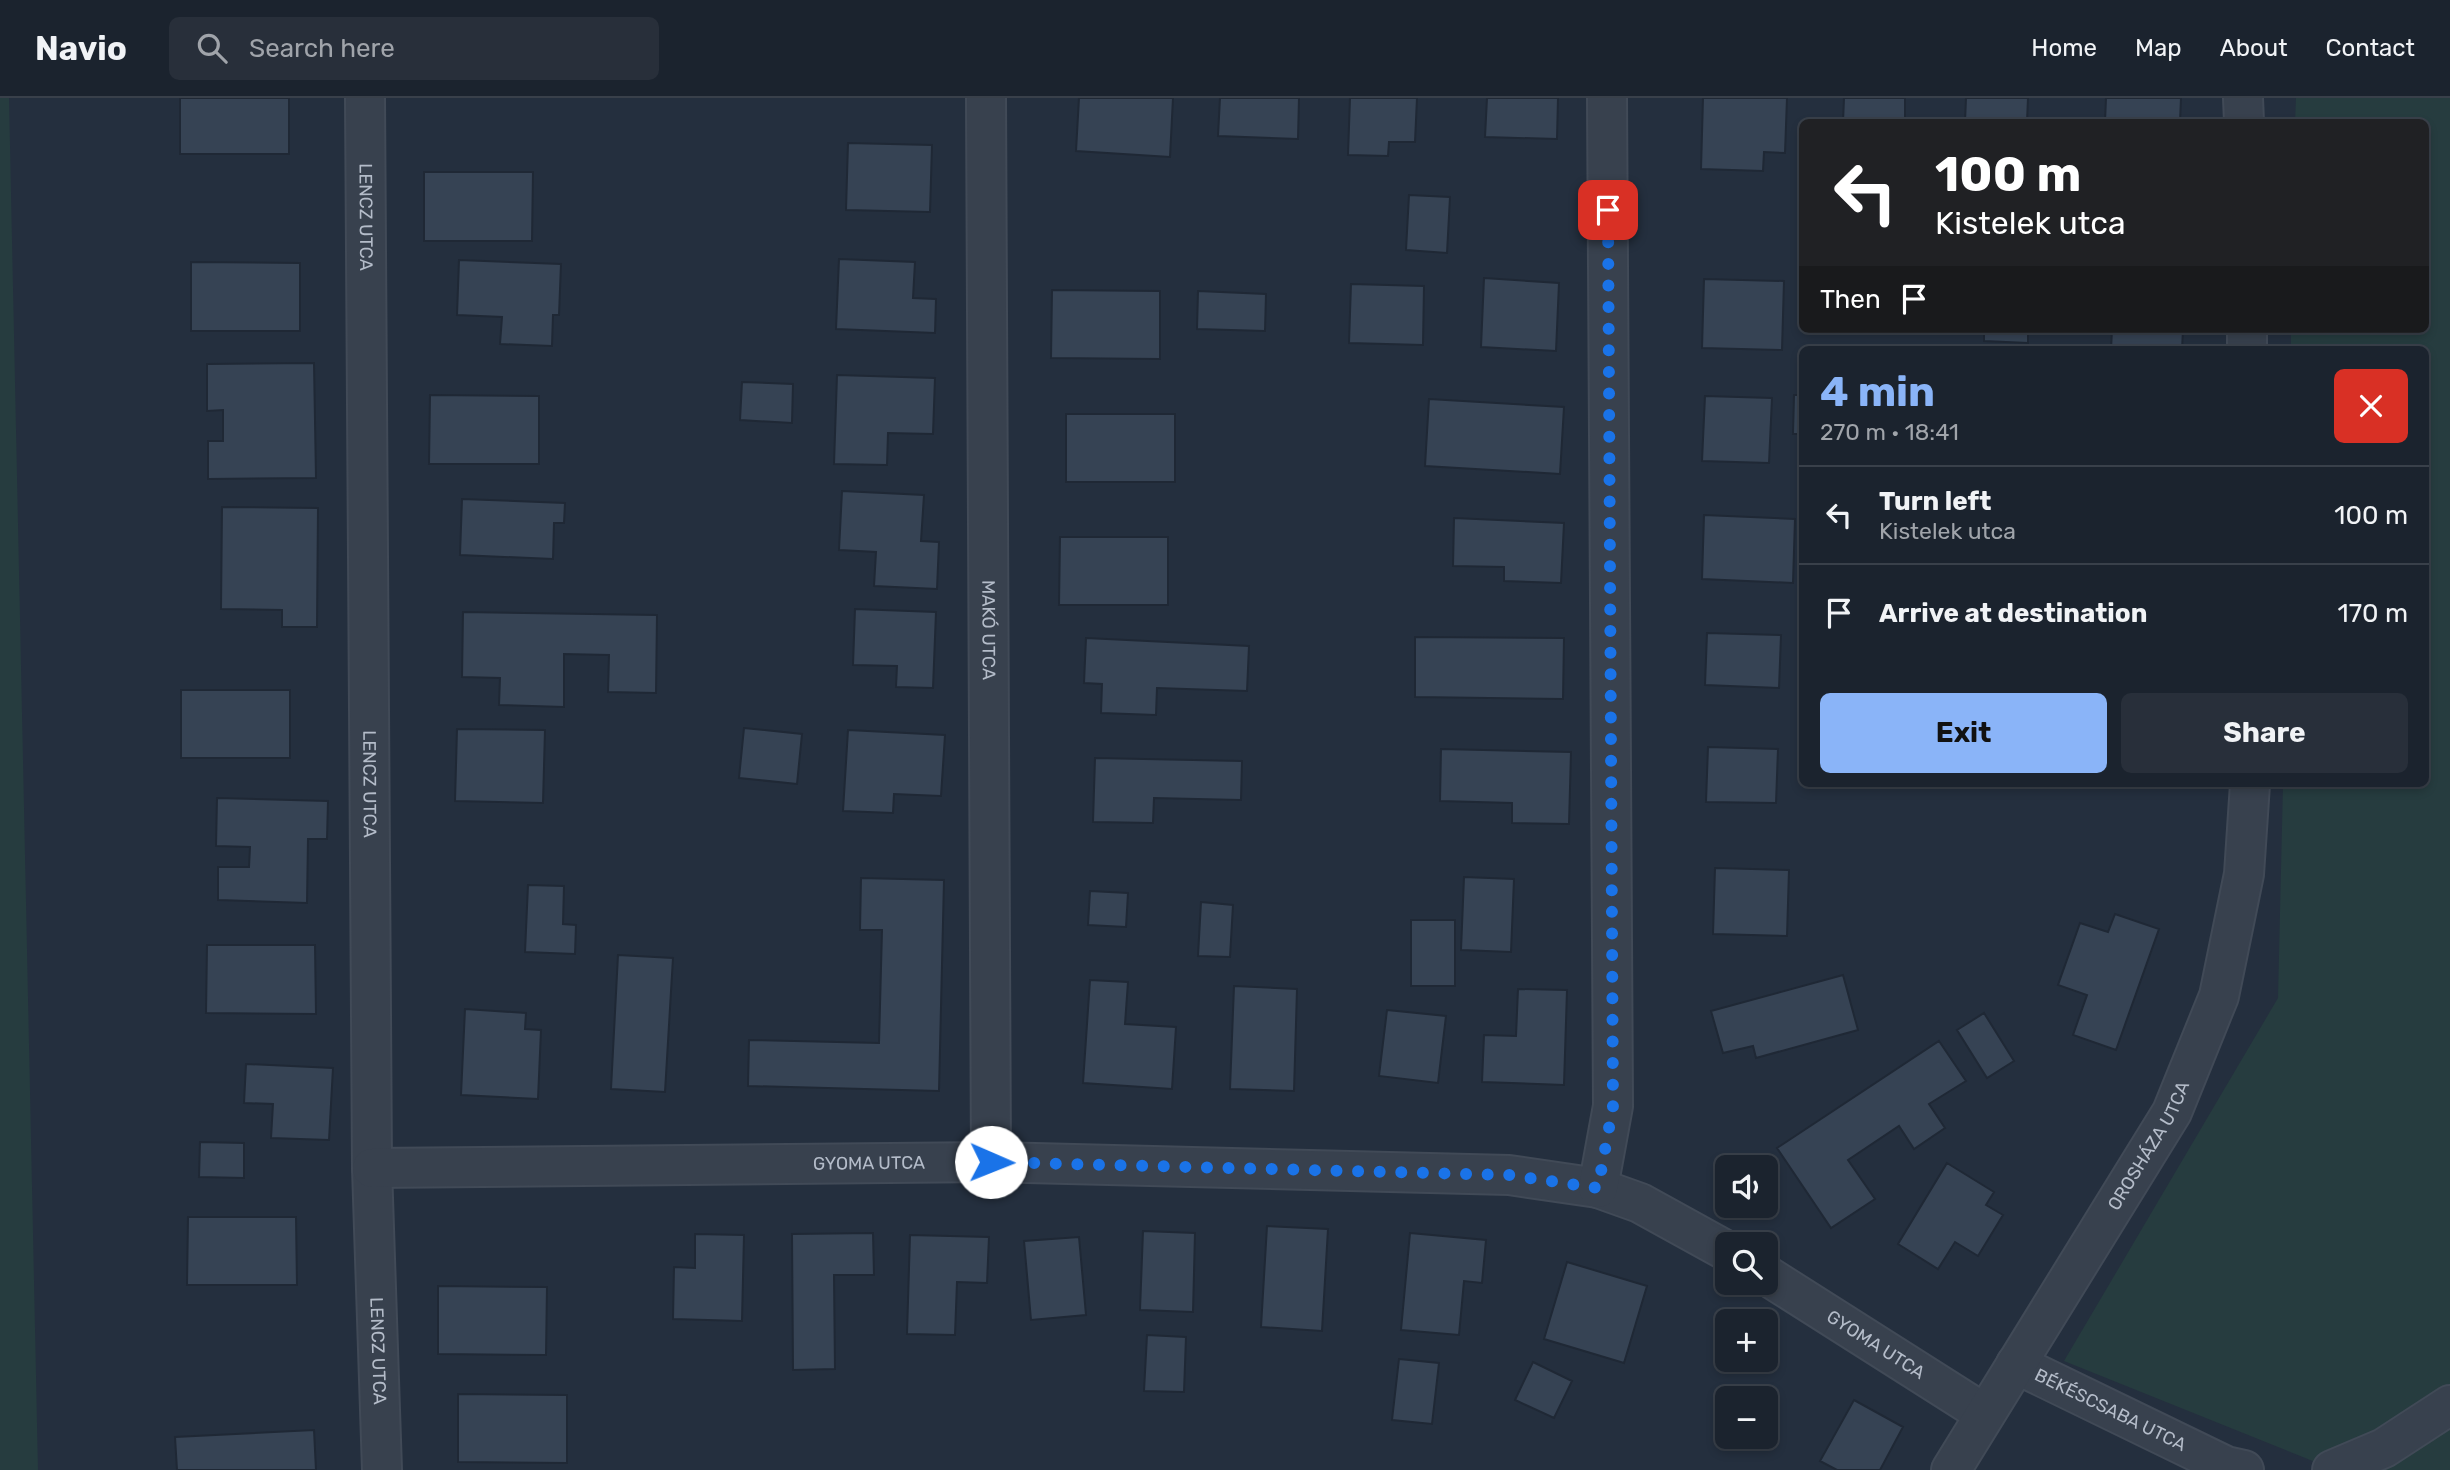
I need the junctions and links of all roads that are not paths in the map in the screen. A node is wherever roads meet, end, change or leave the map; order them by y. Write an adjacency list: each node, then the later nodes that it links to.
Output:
1 (365, 98): 8 (street, LENCZ UTCA)
2 (986, 98): 7 (street, MAKÓ UTCA)
3 (1607, 98): 9 (street)
4 (2244, 98): 5 (street)
5 (2244, 119)
6 (2250, 787): 12 (street, OROSHÁZA UTCA)
7 (991, 1162): 8 (street, GYOMA UTCA); 9 (street, GYOMA UTCA)
8 (372, 1168): 15 (street, LENCZ UTCA)
9 (1598, 1188): 10 (street, GYOMA UTCA)
10 (1715, 1244)
11 (1778, 1283): 14 (street, GYOMA UTCA)
12 (2016, 1364): 14 (street, OROSHÁZA UTCA); 17 (street, BÉKÉSCSABA UTCA)
13 (2450, 1405): 18 (street)
14 (1985, 1414): 16 (street, OROSHÁZA UTCA)
15 (382, 1470)
16 (1951, 1470)
17 (2244, 1470)
18 (2332, 1470)

